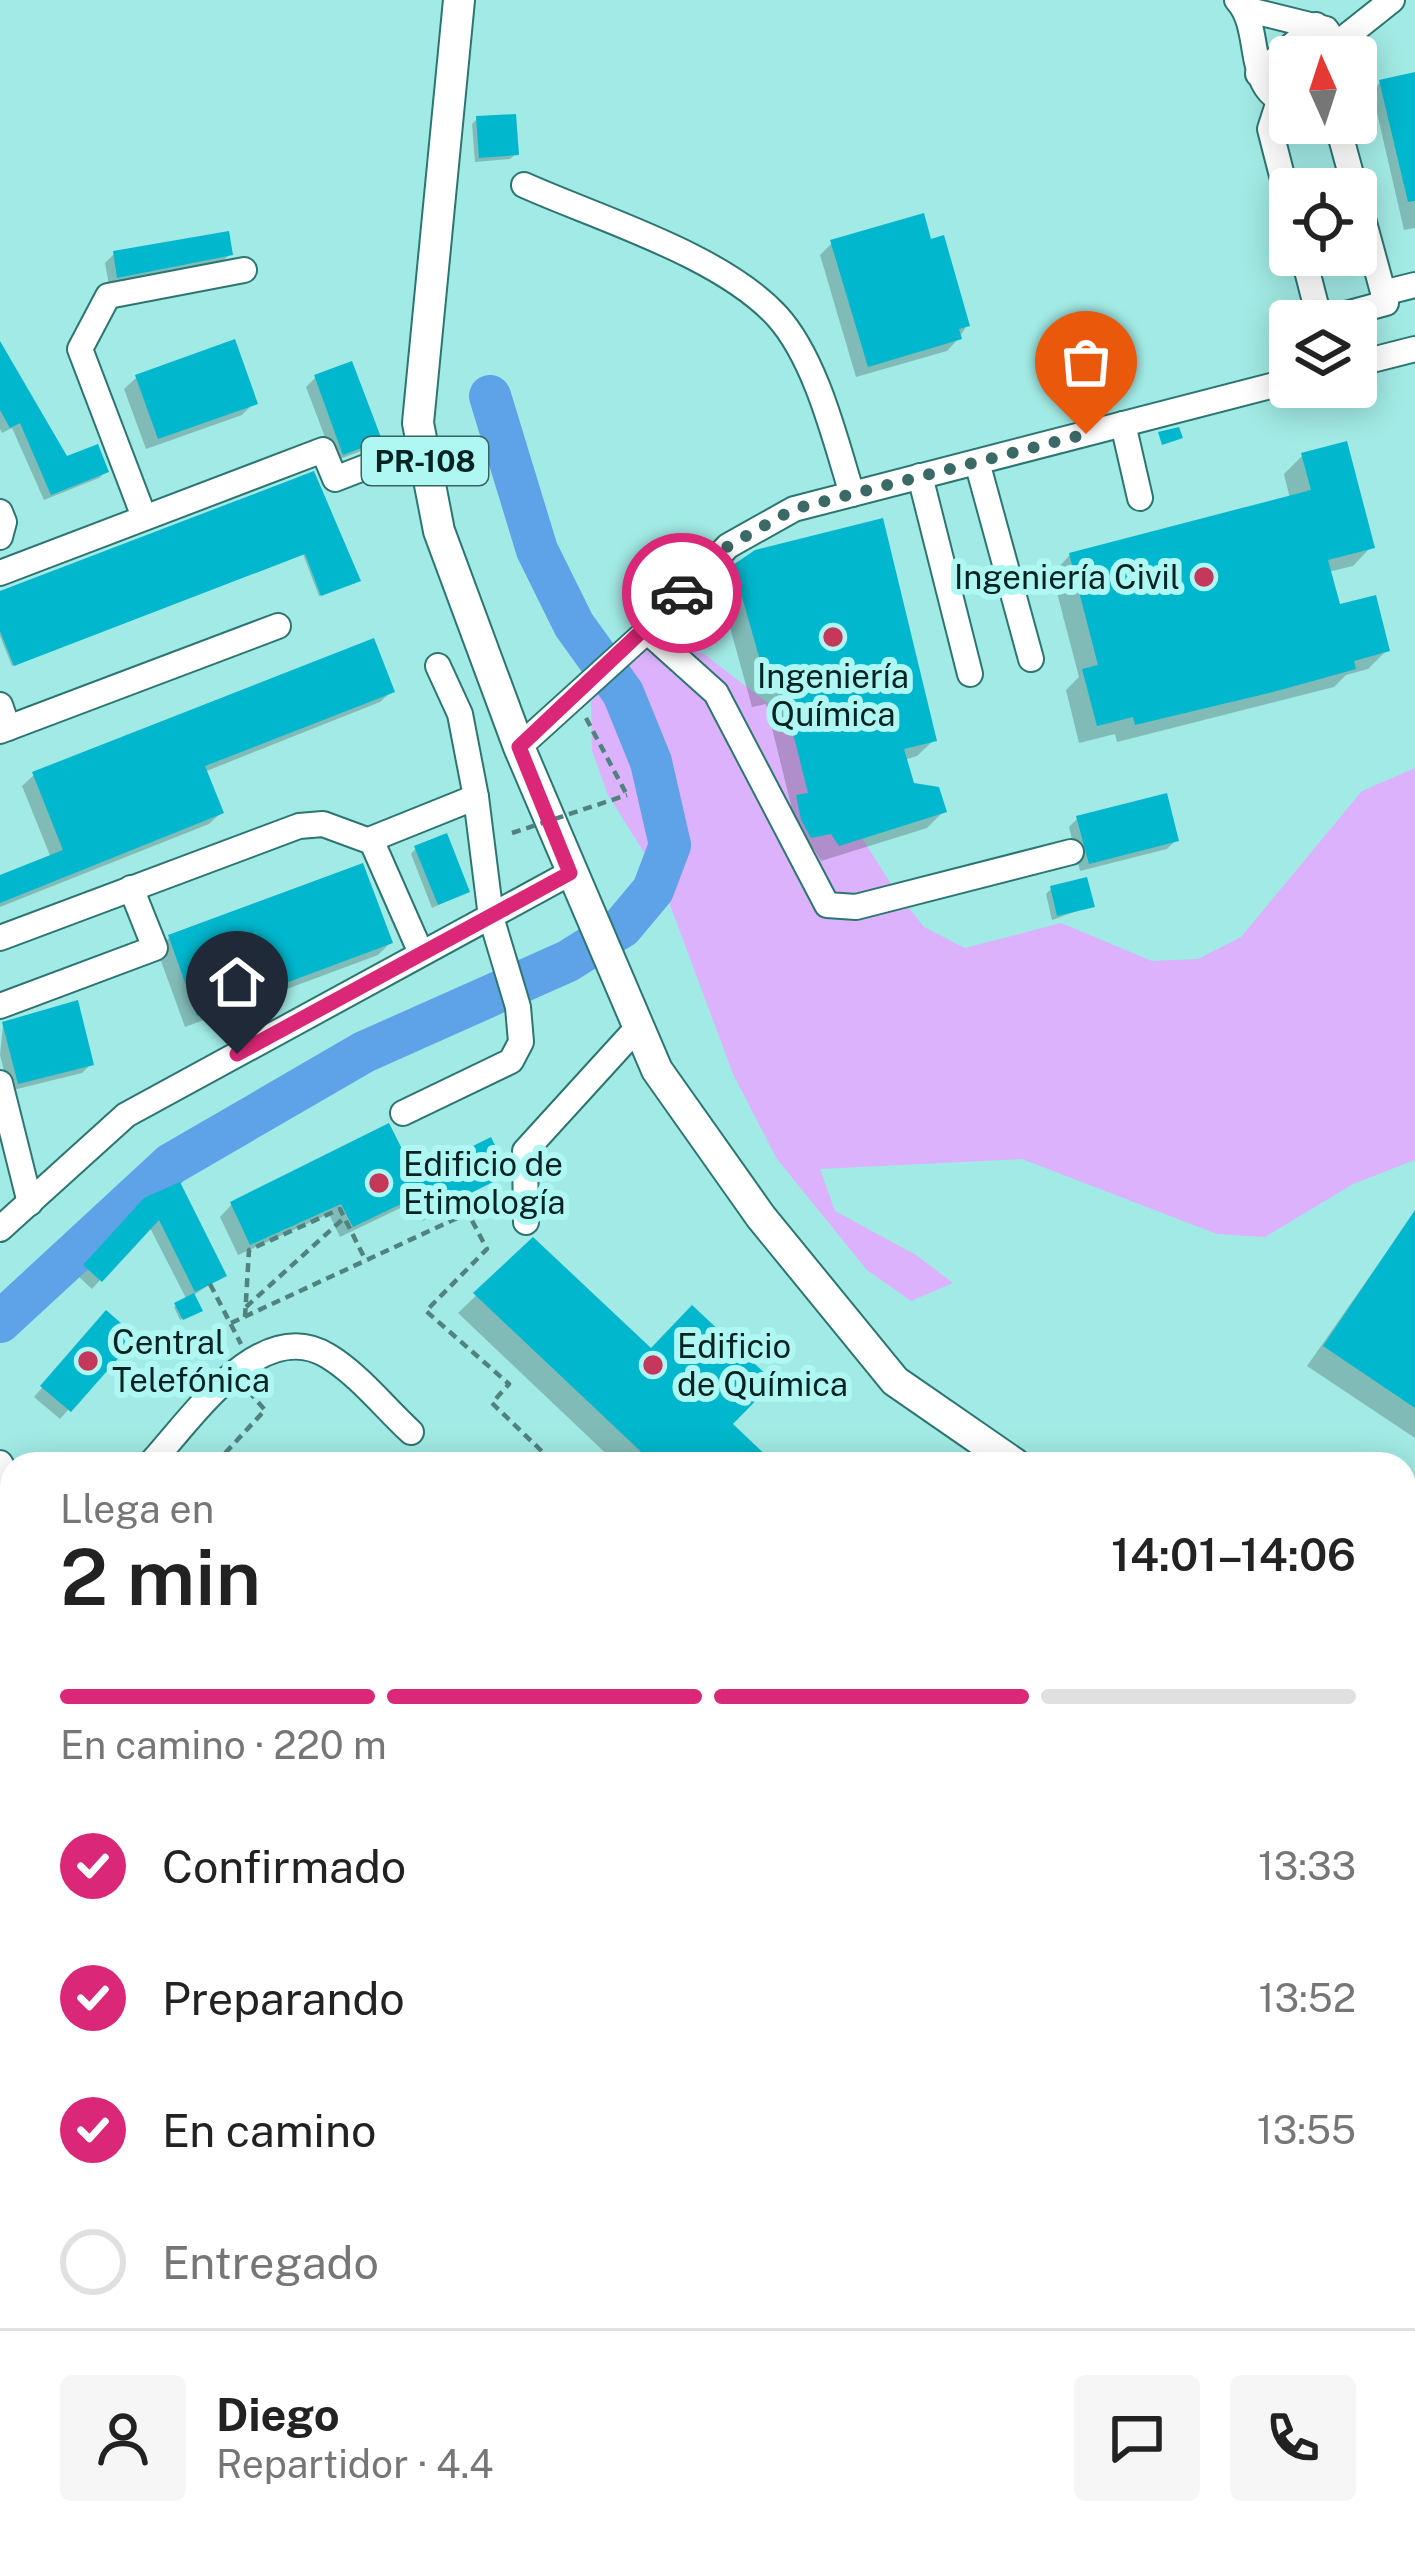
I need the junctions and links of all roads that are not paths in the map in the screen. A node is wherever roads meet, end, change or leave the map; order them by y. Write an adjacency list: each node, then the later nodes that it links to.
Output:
1 (459, 0): 34 (main road, PR-108)
2 (1386, 1): 5 (street)
3 (1241, 4): 4 (street); 7 (street)
4 (1314, 36)
5 (1342, 36)
6 (1269, 70): 7 (street)
7 (1258, 74): 8 (street)
8 (1269, 85)
9 (524, 185): 22 (street)
10 (244, 270): 25 (street)
11 (1377, 271): 14 (street)
12 (1308, 276): 14 (street)
13 (1415, 285): 14 (street)
14 (1383, 293)
15 (1415, 349): 16 (street)
16 (1377, 359)
17 (1269, 386): 18 (street)
18 (1123, 424): 19 (street); 23 (street)
19 (977, 462): 21 (street); 30 (street)
20 (371, 465): 25 (street)
21 (920, 476): 22 (street); 32 (street)
22 (852, 494): 29 (street)
23 (1140, 498)
24 (0, 512): 26 (street)
25 (145, 517): 27 (street)
26 (0, 537)
27 (0, 573)
28 (278, 626): 33 (street)
29 (647, 631): 34 (street); 37 (street)
30 (1031, 658)
31 (438, 666): 35 (street)
32 (970, 674)
33 (3, 722)
34 (519, 747): 38 (main road, PR-108)
35 (476, 797): 36 (street); 40 (street)
36 (369, 840): 39 (street); 42 (street)
37 (1071, 852)
38 (574, 885): 40 (street); 44 (main road, PR-108)
39 (131, 889): 41 (street); 43 (street)
40 (491, 917): 42 (street); 46 (street)
41 (0, 938)
42 (422, 952): 47 (street)
43 (0, 1006)
44 (638, 1028): 48 (street); 52 (main road, PR-108)
45 (0, 1083): 47 (street)
46 (403, 1113)
47 (30, 1203): 49 (street)
48 (526, 1222)
49 (0, 1228)
50 (411, 1432): 51 (street)
51 (162, 1452)
52 (998, 1452)

